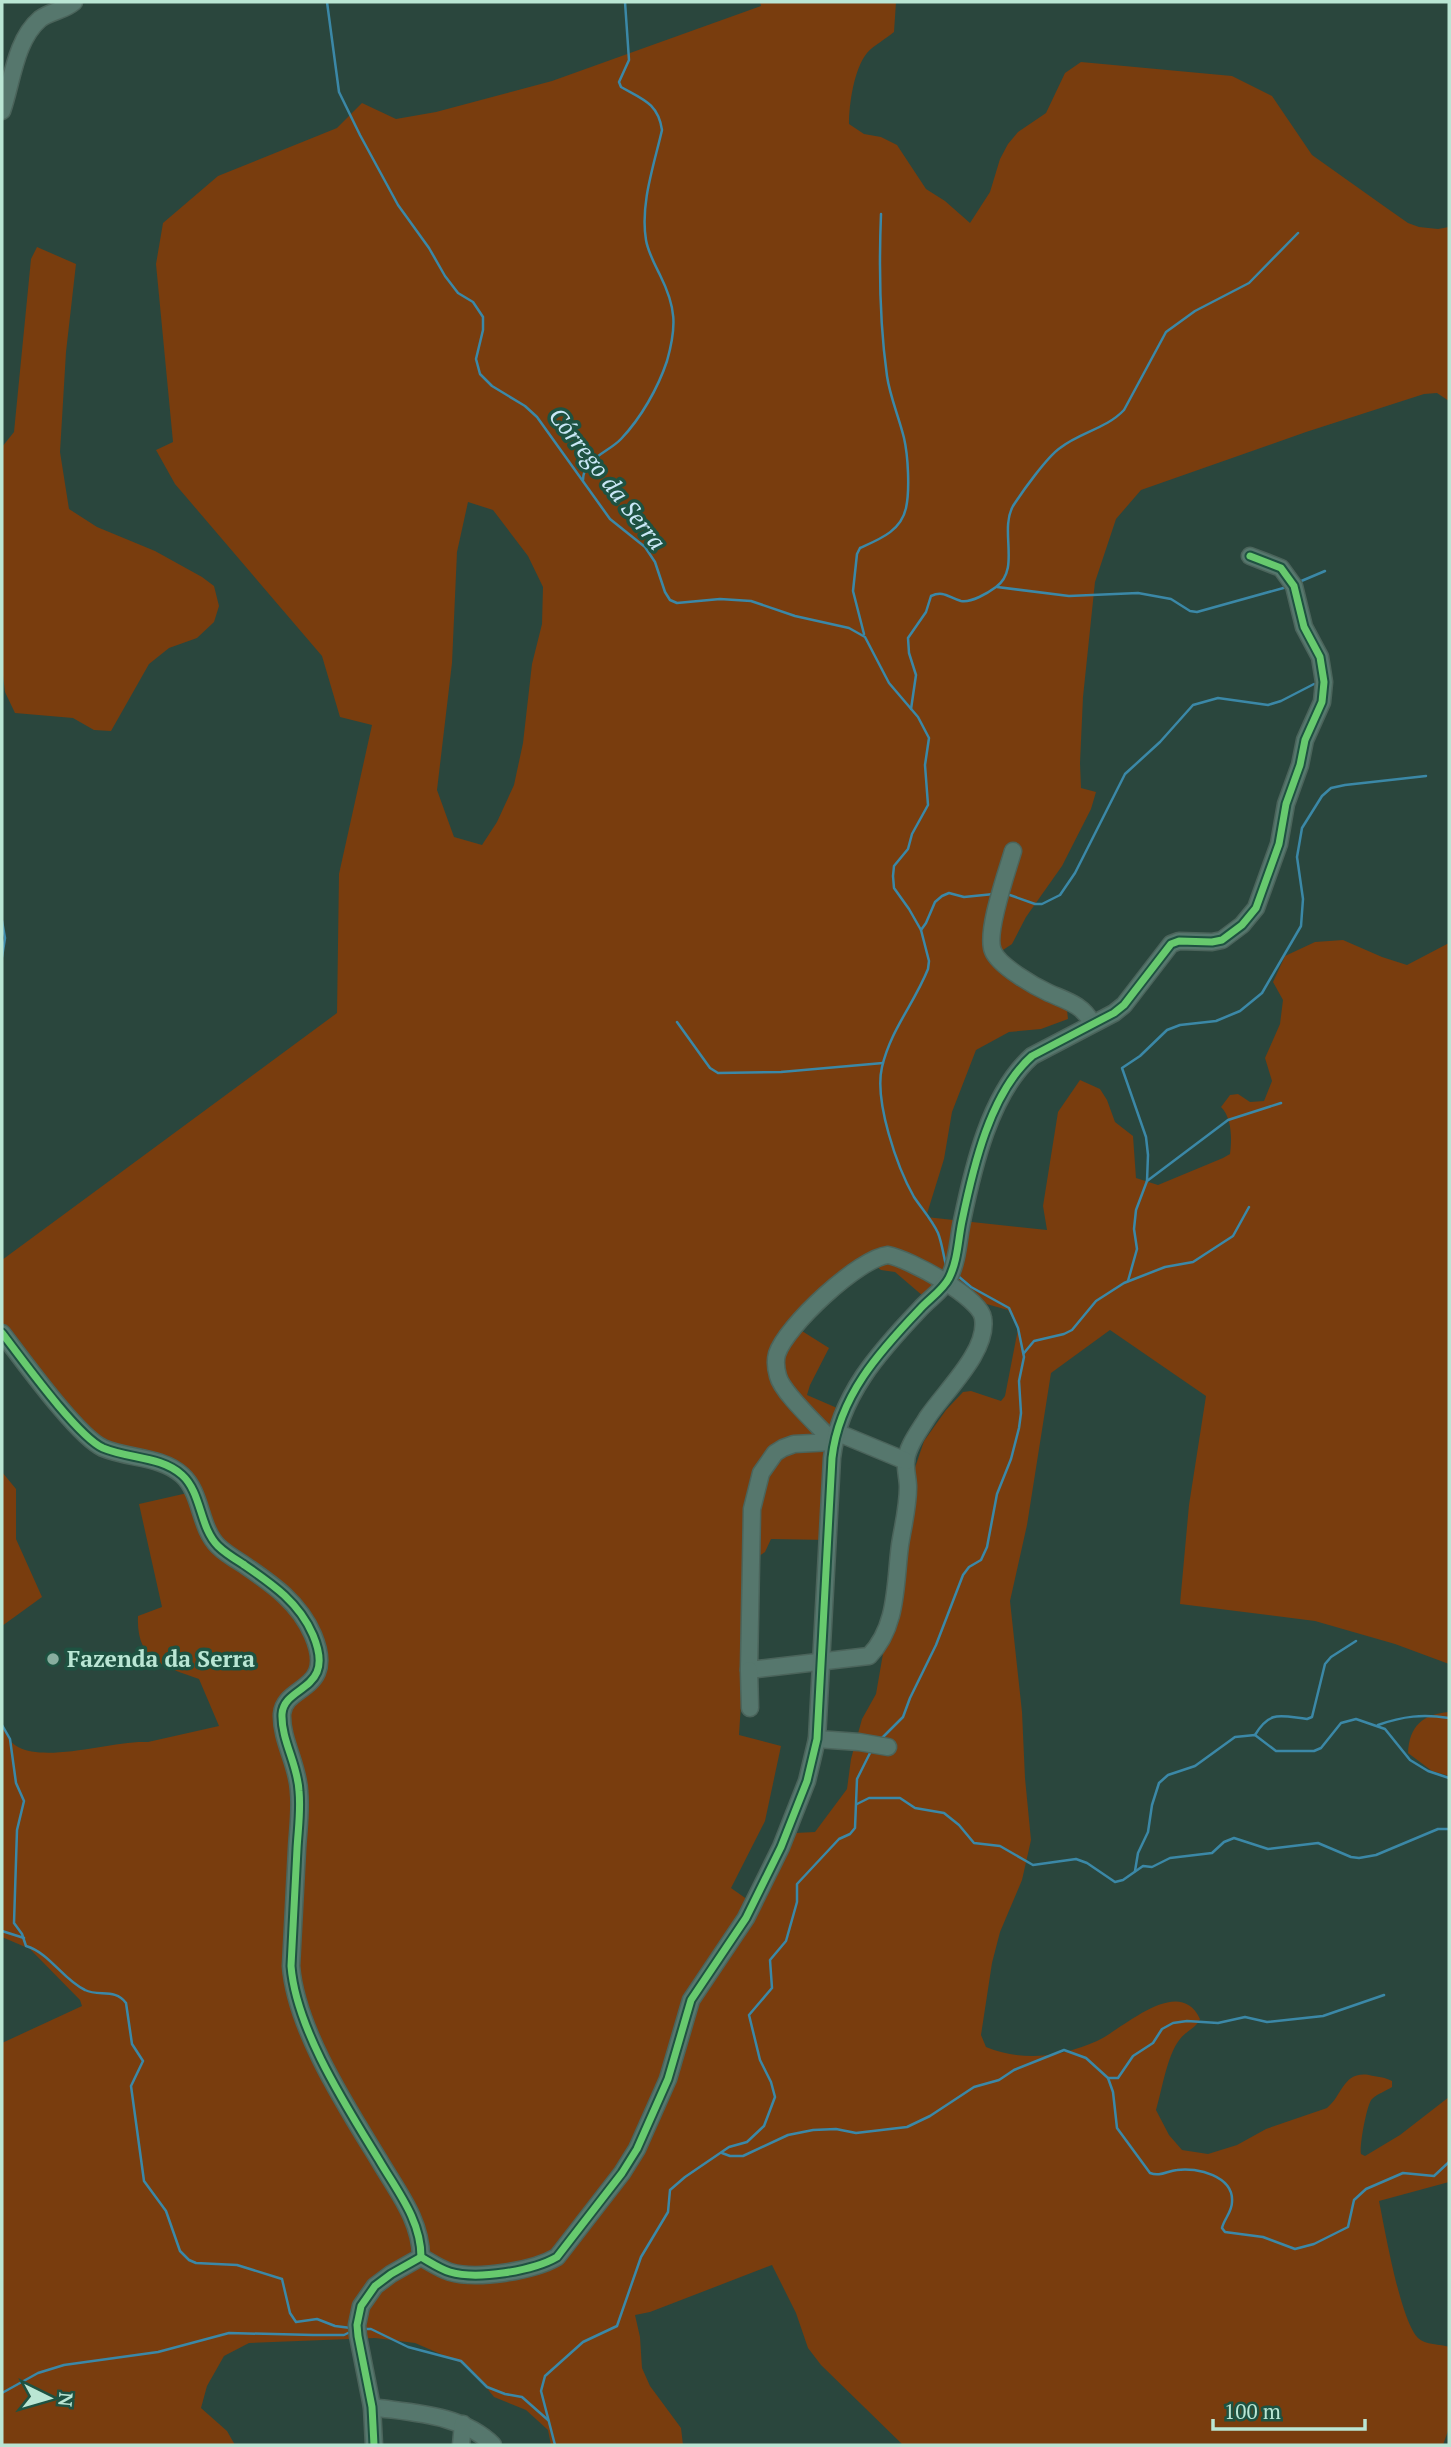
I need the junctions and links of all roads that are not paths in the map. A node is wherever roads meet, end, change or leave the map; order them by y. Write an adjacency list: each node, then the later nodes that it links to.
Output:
1 (74, 2): 2 (street)
2 (2, 111)
3 (1250, 556): 5 (street)
4 (1013, 851): 5 (street)
5 (1092, 1023): 6 (street)
6 (945, 1284): 8 (street); 8 (street); 9 (street)
7 (2, 1333): 15 (street)
8 (834, 1437): 9 (street); 10 (street); 11 (street)
9 (906, 1461): 10 (street)
10 (823, 1660): 11 (street); 13 (street)
11 (749, 1670): 12 (street)
12 (750, 1708)
13 (817, 1739): 14 (street); 15 (street)
14 (888, 1747)
15 (421, 2257): 16 (street)
16 (372, 2407): 17 (street); 18 (street)
17 (463, 2424): 19 (street); 20 (street)
18 (374, 2445)
19 (461, 2445)
20 (493, 2445)

